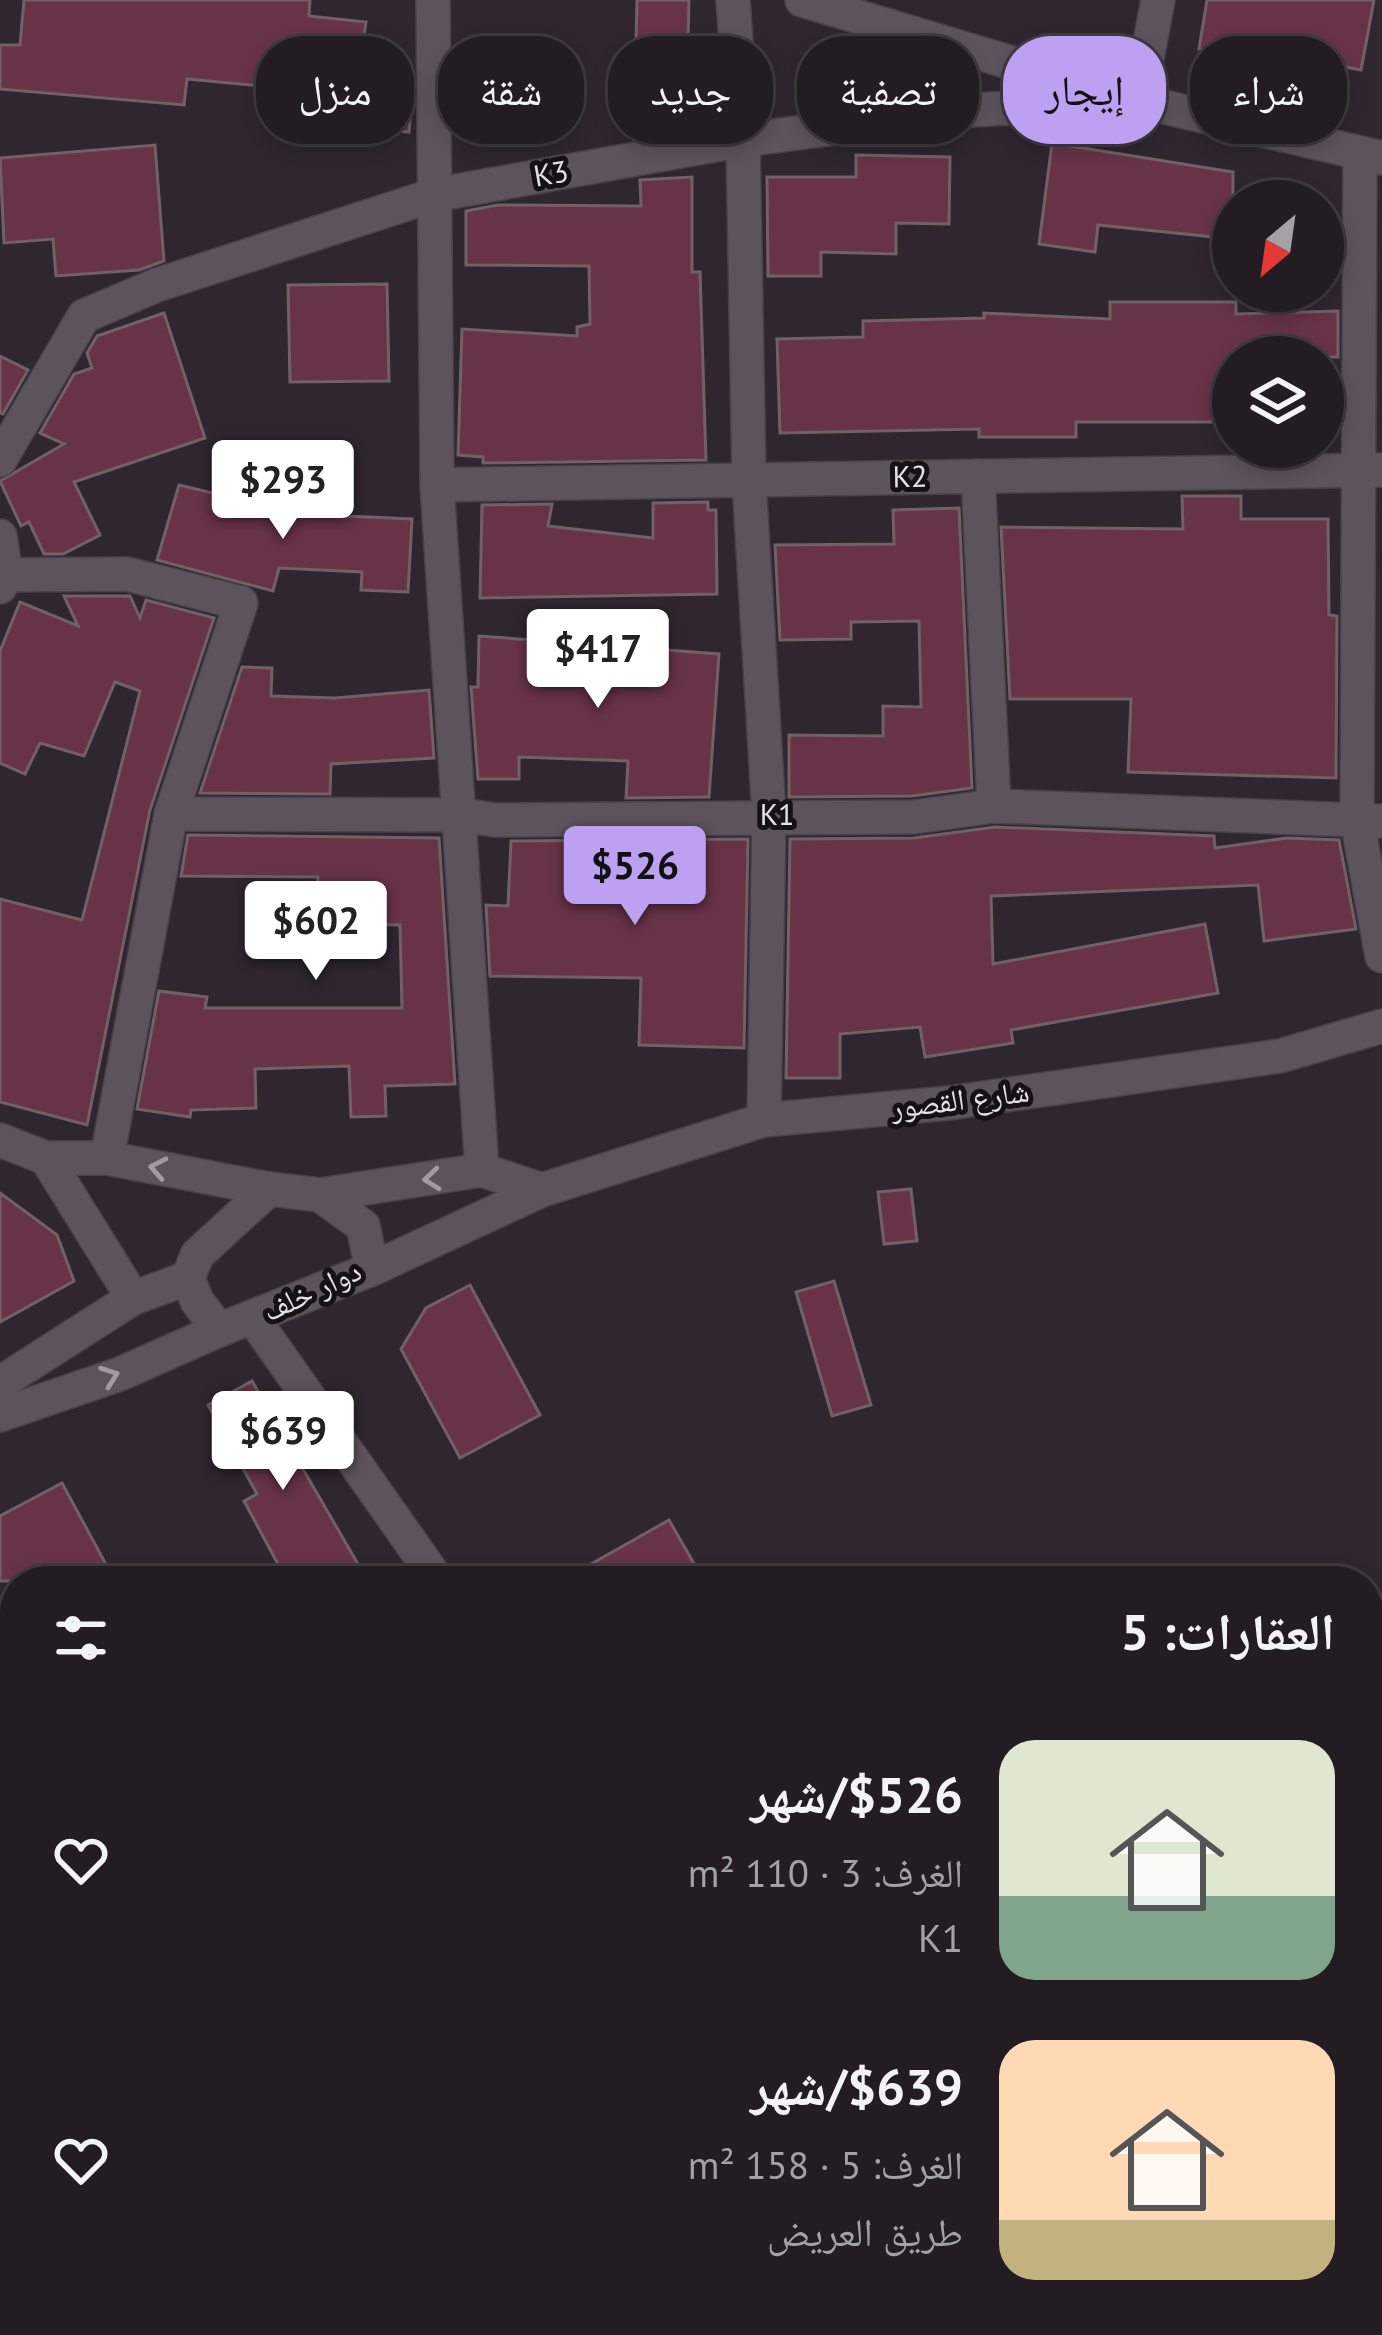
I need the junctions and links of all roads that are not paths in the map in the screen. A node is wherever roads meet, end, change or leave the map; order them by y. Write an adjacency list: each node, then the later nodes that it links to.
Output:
1 (733, 0): 5 (street)
2 (802, 0): 7 (street)
3 (1158, 0): 6 (street)
4 (424, 6): 14 (street)
5 (735, 36)
6 (1151, 36)
7 (1003, 60)
8 (1003, 108): 10 (street, K3)
9 (1166, 108): 13 (street, K3)
10 (773, 136)
11 (720, 144): 14 (street, K3)
12 (742, 144): 18 (street)
13 (1371, 156): 16 (street)
14 (434, 195): 15 (street, K3); 19 (street)
15 (0, 460)
16 (1371, 469): 17 (street, K2); 26 (street)
17 (978, 476): 18 (street, K2); 22 (street)
18 (749, 481): 19 (street, K2); 25 (street)
19 (437, 485): 24 (street)
20 (0, 536): 21 (street)
21 (3, 581): 23 (street)
22 (994, 806): 25 (street, K1); 26 (street, K1)
23 (171, 814): 24 (street, K1); 32 (street)
24 (463, 815): 25 (street, K1); 33 (street)
25 (769, 815): 29 (street)
26 (1370, 821): 27 (street)
27 (1382, 956)
28 (1382, 1026): 29 (street, شارع القصور)
29 (764, 1120): 35 (street, شارع القصور)
30 (0, 1139): 31 (street)
31 (46, 1158): 32 (street); 39 (street)
32 (107, 1158): 34 (street, one-way to 32)
33 (482, 1170): 35 (street); 36 (street, one-way to 36)
34 (269, 1190): 36 (street); 38 (street)
35 (542, 1190): 37 (street, شارع القصور)
36 (320, 1196): 37 (street, دوار خلف)
37 (371, 1269): 40 (street, دوار خلف)
38 (188, 1278): 39 (street); 41 (street)
39 (133, 1298): 42 (street)
40 (253, 1318): 41 (street, دوار خلف); 44 (street)
41 (219, 1330): 43 (street, دوار خلف, one-way to 41)
42 (0, 1383)
43 (0, 1415)
44 (427, 1566)

